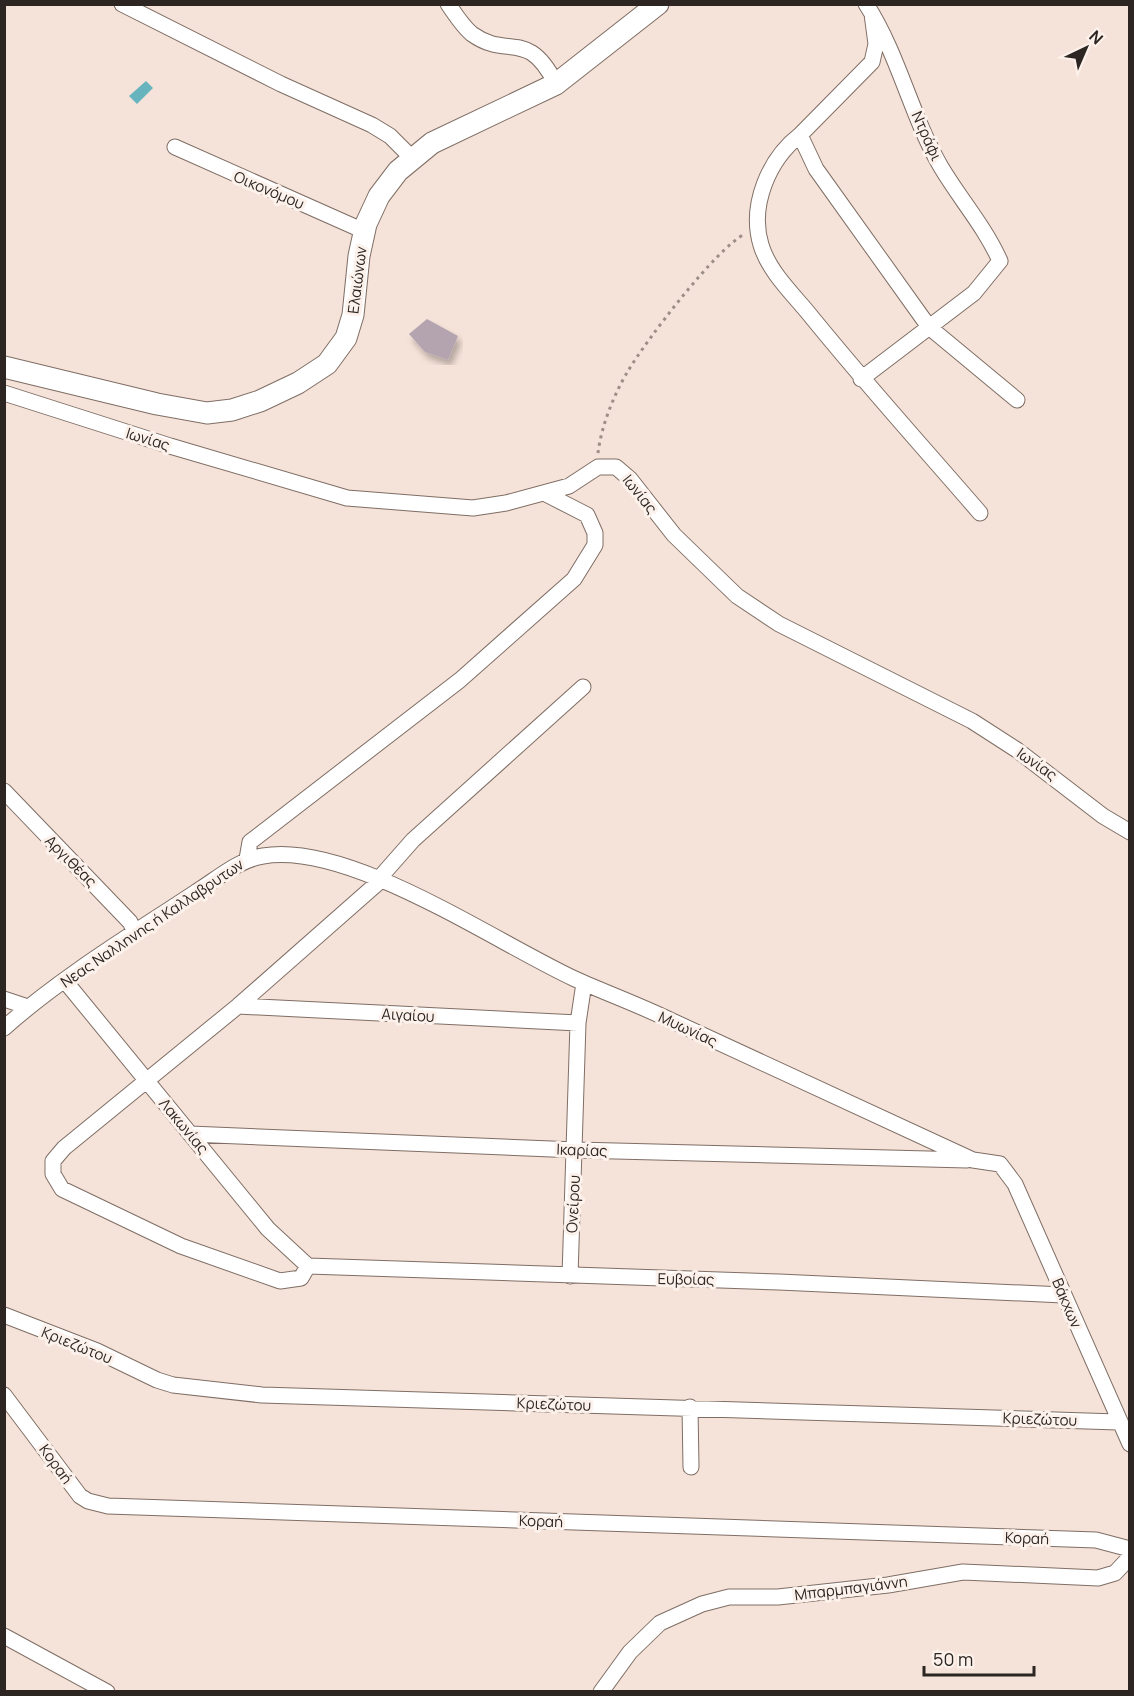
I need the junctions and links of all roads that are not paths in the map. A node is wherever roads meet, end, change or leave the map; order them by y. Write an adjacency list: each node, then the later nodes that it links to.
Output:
1 (122, 4): 8 (street)
2 (448, 4): 5 (street)
3 (658, 4): 5 (main road, Ελαιώνων)
4 (869, 9): 6 (street); 10 (street, Ντράφι)
5 (556, 84): 8 (main road, Ελαιώνων)
6 (800, 135): 10 (street); 12 (street)
7 (175, 147): 9 (street, Οικονόμου)
8 (412, 158): 9 (main road, Ελαιώνων)
9 (364, 231): 11 (main road, Ελαιώνων)
10 (929, 327): 12 (street); 14 (street)
11 (4, 367)
12 (861, 379): 16 (street)
13 (4, 393): 15 (street, Ιωνίας)
14 (1017, 400)
15 (544, 493): 19 (street, Ιωνίας); 20 (street)
16 (980, 513)
17 (583, 687): 21 (street)
18 (4, 791): 22 (street, Αργιθέας)
19 (1130, 832)
20 (247, 859): 21 (street, Νεας Nαλληνης ή Καλλαβρυτων); 22 (street, Νεας Nαλληνης ή Καλλαβρυτων)
21 (380, 881): 24 (street, Μυωνίας); 26 (street)
22 (135, 932): 23 (street, Νεας Nαλληνης ή Καλλαβρυτων)
23 (65, 981): 27 (street, Νεας Nαλληνης ή Καλλαβρυτων); 30 (street, Λακωνίας)
24 (584, 983): 28 (street, Ονείρου); 33 (street, Μυωνίας)
25 (4, 999): 27 (street)
26 (238, 1006): 28 (street, Αιγαίου); 30 (street)
27 (28, 1007): 29 (street, Νεας Nαλληνης ή Καλλαβρυτων)
28 (578, 1023): 32 (street, Ονείρου)
29 (4, 1028)
30 (146, 1082): 31 (street, Λακωνίας); 35 (street)
31 (190, 1134): 32 (street, Ικαρίας); 35 (street, Λακωνίας)
32 (576, 1150): 33 (street, Ικαρίας); 36 (street, Ονείρου)
33 (974, 1160): 34 (street, Μυωνίας)
34 (1000, 1164): 37 (street, Βάκχων)
35 (308, 1266): 36 (street, Ευβοίας)
36 (570, 1276): 37 (street, Ευβοίας)
37 (1063, 1295): 41 (street, Βάκχων)
38 (4, 1315): 40 (street, Κριεζώτου)
39 (4, 1395): 44 (street, Κοραή)
40 (690, 1407): 41 (street, Κριεζώτου); 43 (street)
41 (1118, 1422): 42 (street, Βάκχων)
42 (1130, 1444)
43 (691, 1467)
44 (1130, 1549)
45 (1130, 1557): 48 (street, Μπαρμπαγιάννη)
46 (4, 1636): 47 (street)
47 (107, 1692)
48 (601, 1692)

